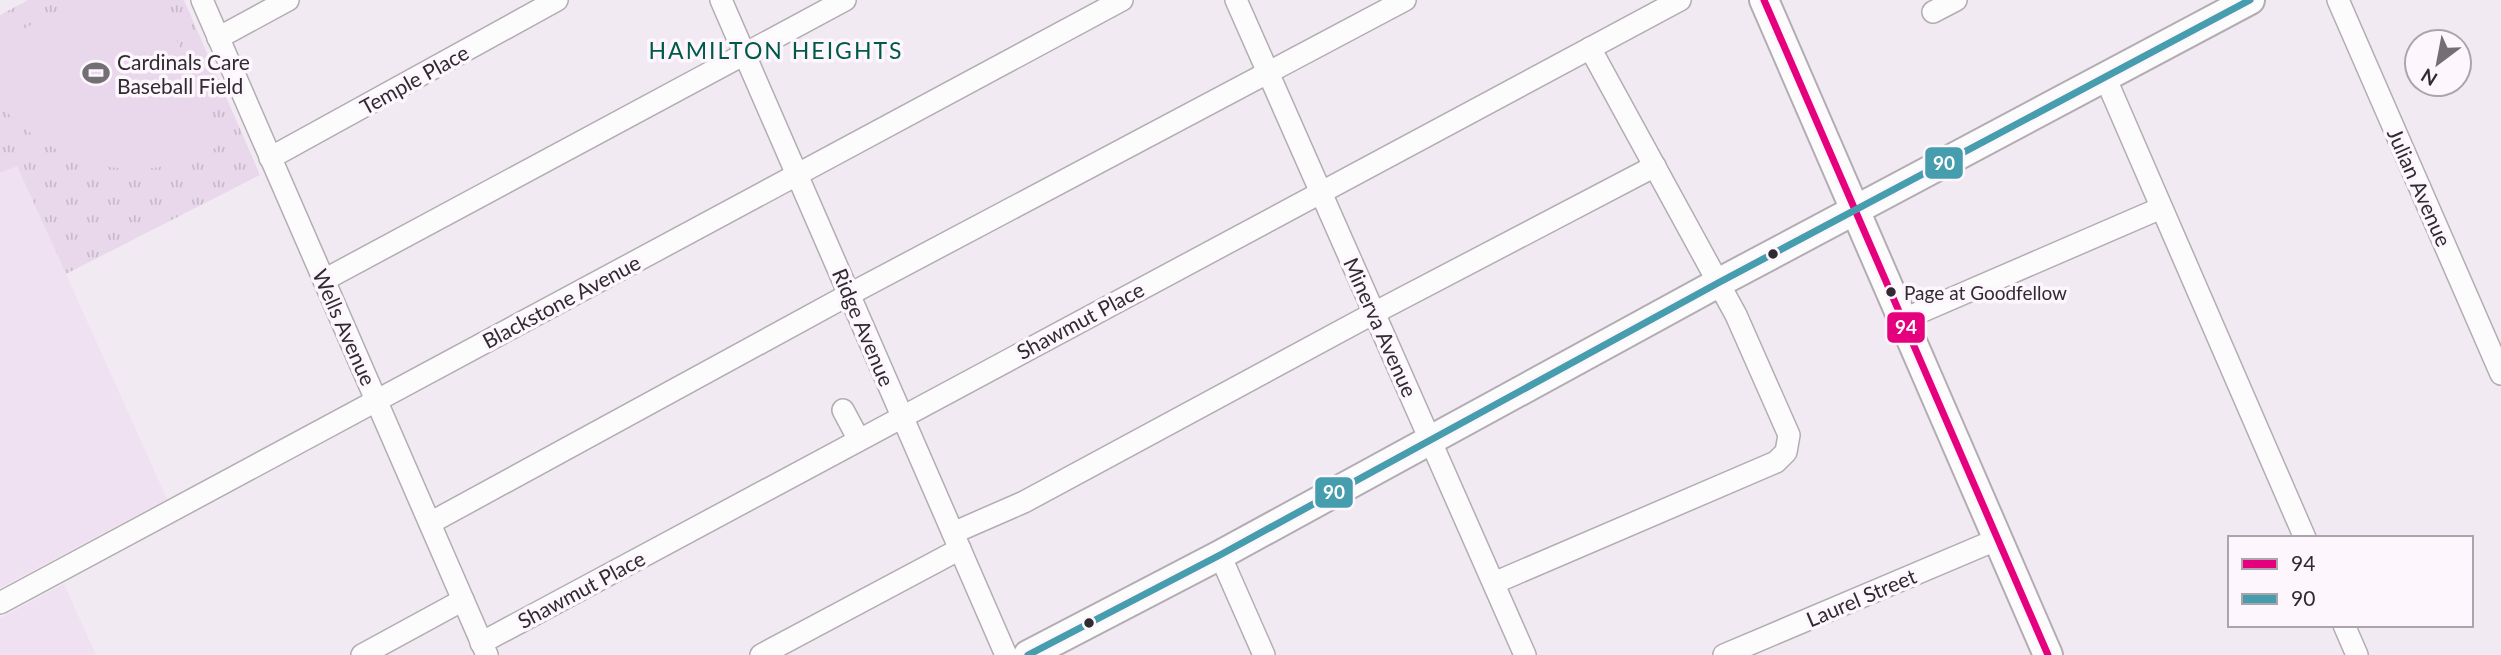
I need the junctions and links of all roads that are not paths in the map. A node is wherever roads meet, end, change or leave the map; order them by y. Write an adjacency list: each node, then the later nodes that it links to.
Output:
1 (202, 0): 15 (street, Wells Avenue)
2 (288, 0): 15 (street)
3 (557, 0): 20 (street, Temple Place)
4 (721, 0): 17 (street, Ridge Avenue)
5 (845, 0): 17 (street)
6 (1122, 0): 22 (street, Blackstone Avenue)
7 (1236, 0): 18 (street, Minerva Avenue)
8 (1405, 0): 18 (street)
9 (1680, 0): 16 (street, Shawmut Place)
10 (1764, 0): 25 (main road)
11 (1956, 0): 14 (street)
12 (2250, 0): 19 (main road)
13 (2338, 0): 31 (street, Julian Avenue)
14 (1933, 12)
15 (218, 38): 20 (street, Wells Avenue)
16 (1590, 48): 21 (street); 23 (street, Shawmut Place)
17 (745, 54): 22 (street, Ridge Avenue); 26 (street)
18 (1267, 72): 23 (street, Minerva Avenue); 28 (street)
19 (2105, 77): 24 (street); 25 (main road)
20 (270, 158): 26 (street, Wells Avenue)
21 (1655, 166): 27 (street); 29 (street)
22 (798, 174): 28 (street, Ridge Avenue); 32 (street, Blackstone Avenue)
23 (1320, 192): 29 (street, Minerva Avenue); 34 (street, Shawmut Place)
24 (2161, 208): 30 (street); 38 (street)
25 (1855, 211): 27 (main road); 30 (main road)
26 (324, 279): 32 (street, Wells Avenue)
27 (1718, 283): 36 (main road); 42 (street)
28 (850, 295): 34 (street, Ridge Avenue); 37 (street)
29 (1374, 313): 36 (street, Minerva Avenue); 40 (street)
30 (1902, 320): 39 (main road)
31 (2501, 374)
32 (377, 401): 37 (street, Wells Avenue); 44 (street, Blackstone Avenue)
33 (843, 410): 35 (street)
34 (902, 416): 35 (street, Shawmut Place); 40 (street, Ridge Avenue)
35 (859, 440): 46 (street, Shawmut Place)
36 (1431, 440): 41 (main road); 42 (street, Minerva Avenue)
37 (429, 523): 43 (street, Wells Avenue)
38 (2304, 536)
39 (1998, 539): 53 (street, Laurel Street); 54 (main road)
40 (956, 541): 48 (street); 49 (street, Ridge Avenue)
41 (1220, 555): 50 (main road); 51 (street)
42 (1494, 583): 52 (street, Minerva Avenue)
43 (463, 600): 46 (street, Wells Avenue); 47 (street)
44 (0, 603)
45 (2345, 627): 55 (street)
46 (484, 649)
47 (362, 655)
48 (761, 655)
49 (1006, 655)
50 (1028, 655)
51 (1264, 655)
52 (1525, 655)
53 (1724, 655)
54 (2048, 655)
55 (2357, 655)

